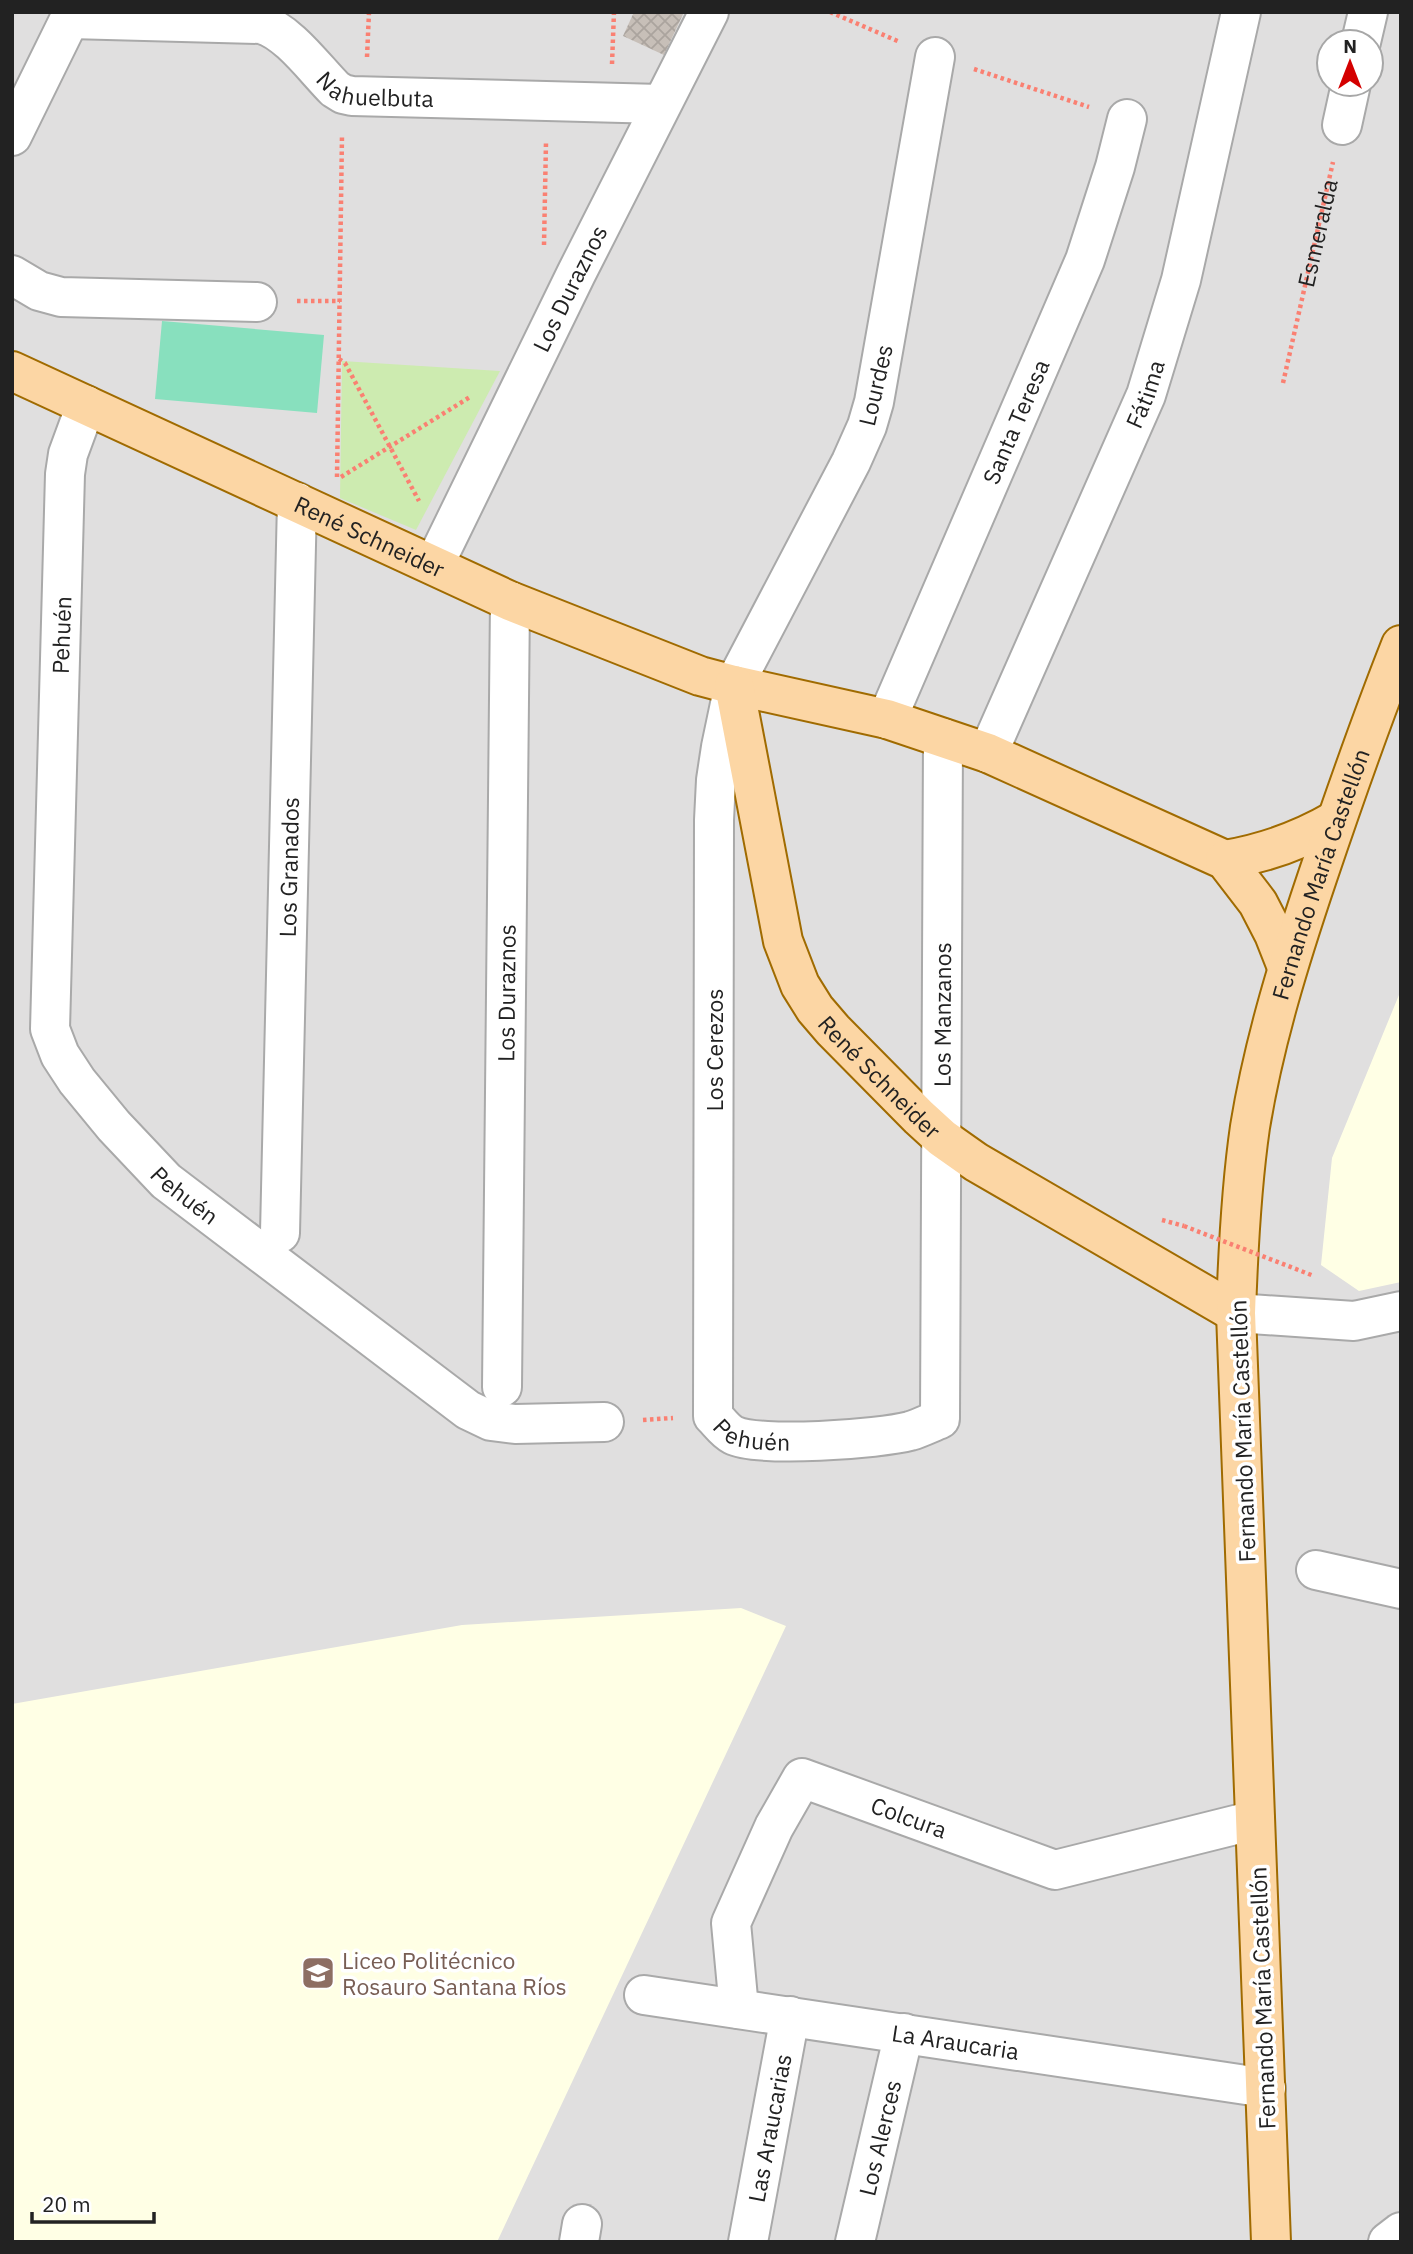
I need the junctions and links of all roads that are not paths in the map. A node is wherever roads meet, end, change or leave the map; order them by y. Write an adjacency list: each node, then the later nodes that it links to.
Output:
1 (709, 12): 6 (street, Los Duraznos)
2 (1241, 12): 21 (street, Fátima)
3 (72, 15): 6 (street, Nahuelbuta); 9 (street)
4 (935, 57): 18 (street, Lourdes)
5 (1348, 98): 8 (street)
6 (662, 104): 15 (street, Los Duraznos)
7 (1127, 120): 19 (street, Santa Teresa)
8 (1342, 125)
9 (12, 136)
10 (12, 275): 11 (street)
11 (257, 302)
12 (12, 371): 13 (main road, René Schneider)
13 (86, 405): 14 (main road, René Schneider); 32 (street, Pehuén)
14 (297, 502): 15 (main road, René Schneider); 26 (street, Los Granados)
15 (441, 550): 16 (main road, René Schneider)
16 (510, 601): 18 (main road, René Schneider); 29 (street, Los Duraznos)
17 (1401, 645): 22 (main road, Fernando María Castellón)
18 (734, 685): 19 (main road, René Schneider); 25 (main road, René Schneider); 30 (street, Los Cerezos)
19 (887, 719): 20 (main road, René Schneider)
20 (943, 738): 21 (main road, René Schneider); 25 (street, Los Manzanos)
21 (988, 753): 23 (main road, René Schneider)
22 (1336, 820): 23 (main road); 24 (main road, Fernando María Castellón)
23 (1226, 860): 24 (main road, René Schneider)
24 (1287, 967): 28 (main road, Fernando María Castellón)
25 (942, 1138): 28 (main road, René Schneider); 31 (street, Los Manzanos)
26 (280, 1233)
27 (1401, 1311): 28 (street)
28 (1236, 1313): 35 (main road, Fernando María Castellón)
29 (502, 1387)
30 (713, 1416): 31 (street, Pehuén)
31 (940, 1419)
32 (604, 1422)
33 (1315, 1570): 34 (street)
34 (1401, 1589)
35 (1255, 1820): 37 (street, Colcura); 40 (main road, Fernando María Castellón)
36 (644, 1995): 37 (street, La Araucaria)
37 (739, 2009): 38 (street, La Araucaria)
38 (790, 2016): 39 (street, La Araucaria); 42 (street, Las Araucarias)
39 (904, 2033): 40 (street, La Araucaria); 43 (street, Los Alerces)
40 (1266, 2088): 44 (main road, Fernando María Castellón)
41 (1401, 2232): 45 (street)
42 (748, 2242)
43 (855, 2242)
44 (1272, 2242)
45 (1388, 2242)

